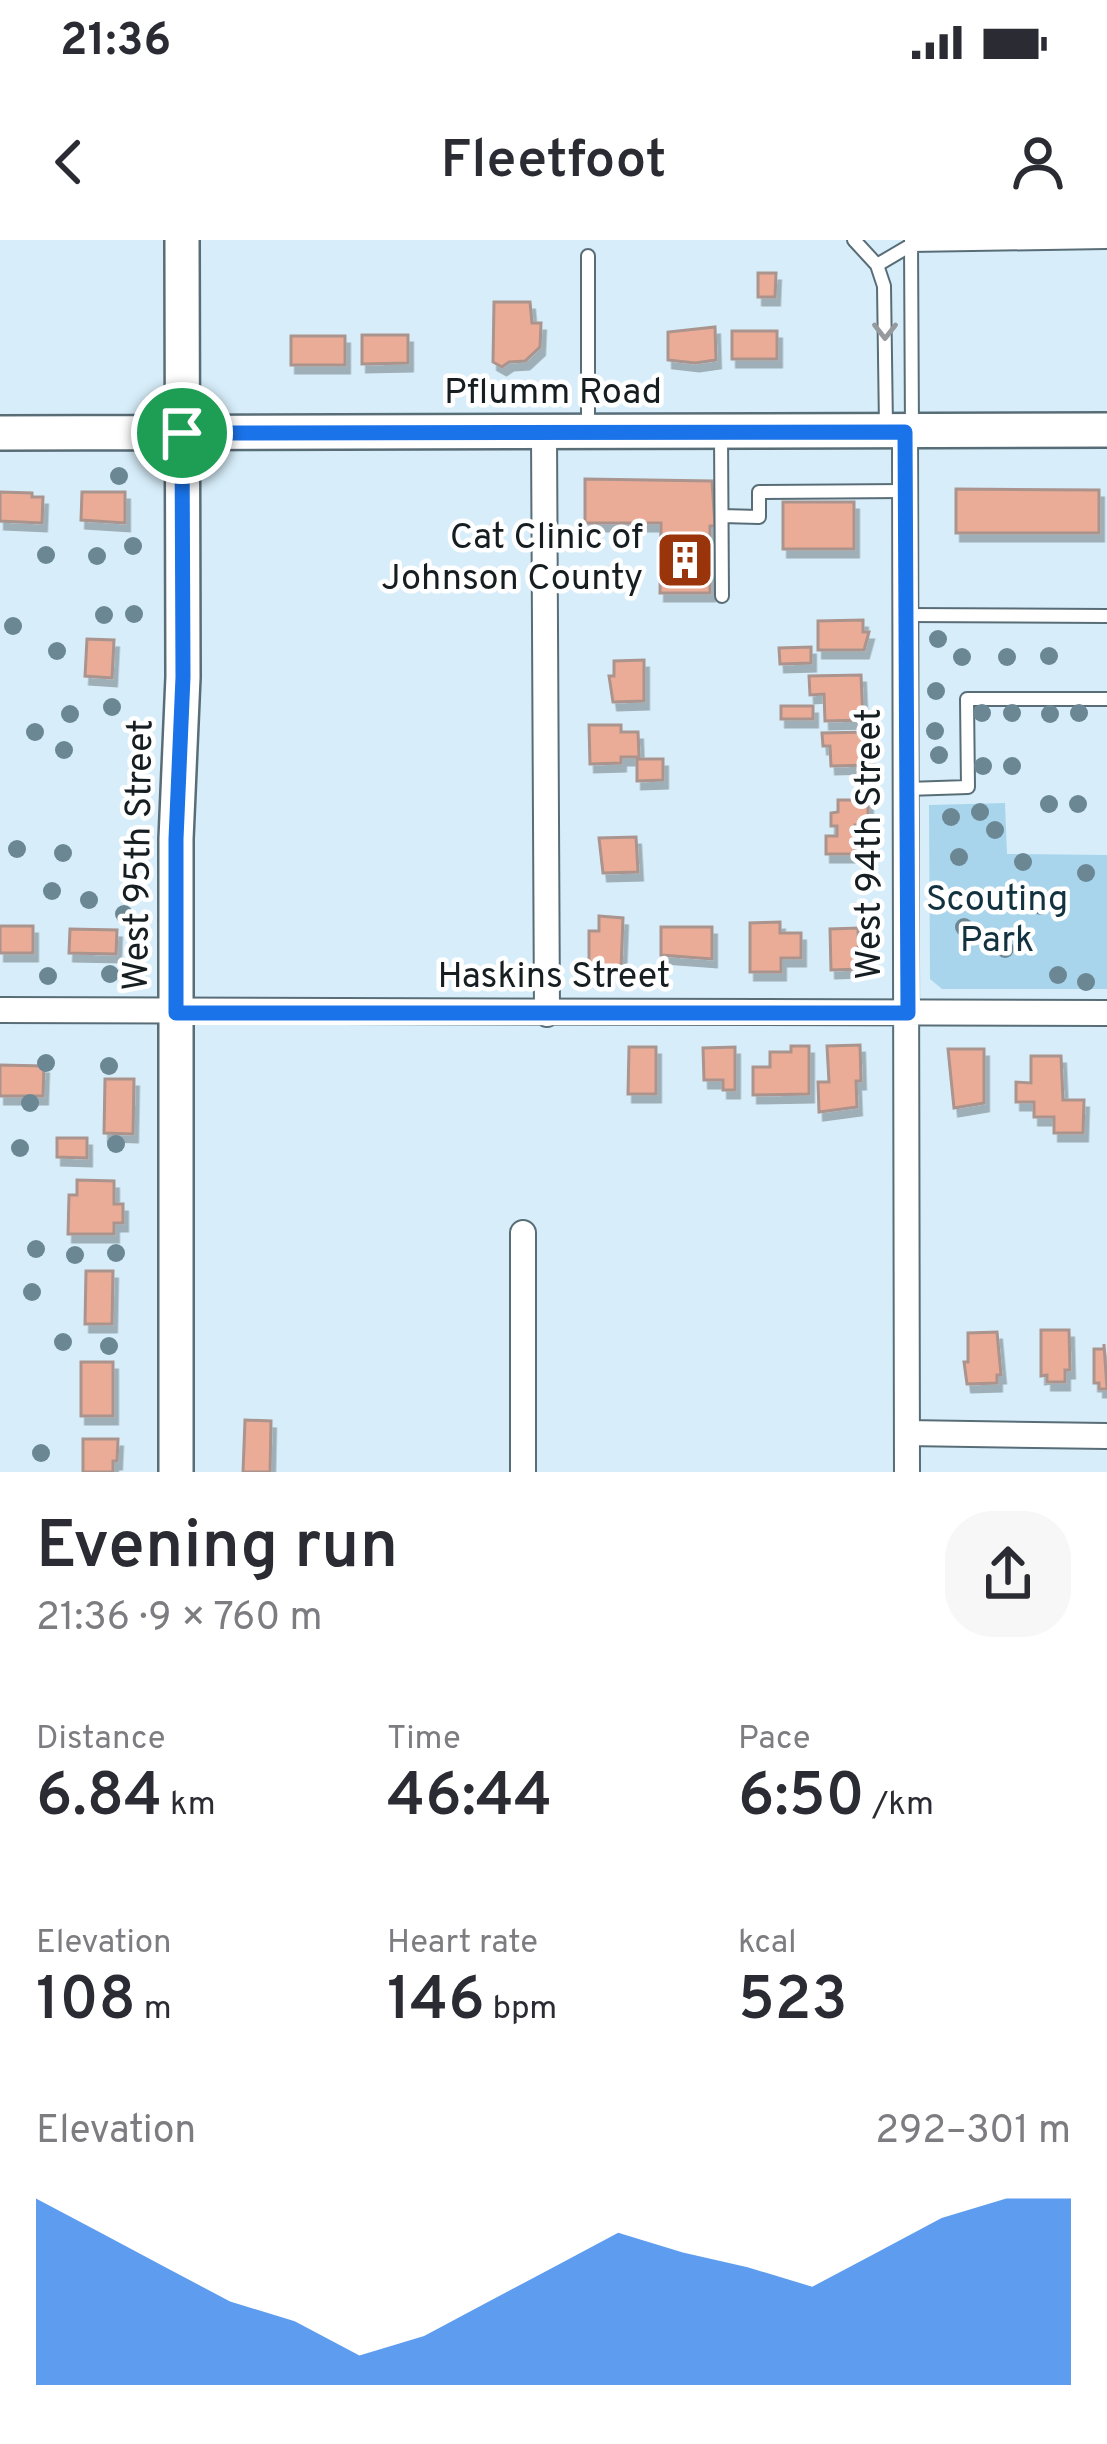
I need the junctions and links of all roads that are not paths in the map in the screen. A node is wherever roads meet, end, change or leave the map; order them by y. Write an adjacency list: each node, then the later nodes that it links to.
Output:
1 (182, 240): 10 (main road, West 95th Street)
2 (854, 240): 6 (lane)
3 (911, 242): 4 (lane); 6 (lane); 8 (lane)
4 (1107, 242)
5 (589, 256): 11 (lane)
6 (877, 266): 8 (lane, one-way to 8)
7 (1107, 430): 8 (main road, Pflumm Road)
8 (901, 432): 12 (main road, Pflumm Road); 14 (street, West 94th Street)
9 (0, 433): 10 (main road, Pflumm Road)
10 (182, 433): 13 (main road, Pflumm Road); 22 (main road, West 95th Street)
11 (588, 433): 12 (main road, Pflumm Road); 13 (main road, Pflumm Road)
12 (721, 433): 15 (lane)
13 (544, 434): 25 (street)
14 (905, 490): 15 (lane); 17 (street, West 94th Street)
15 (722, 516): 16 (lane)
16 (722, 596)
17 (906, 615): 18 (lane); 20 (street, West 94th Street)
18 (1107, 616)
19 (1107, 699): 20 (lane)
20 (907, 789): 23 (street, West 94th Street)
21 (0, 1010): 22 (street, Haskins Street)
22 (176, 1013): 25 (street, Haskins Street); 29 (main road, West 95th Street)
23 (908, 1013): 24 (street, Haskins Street); 25 (street, Haskins Street); 27 (street, West 94th Street)
24 (1107, 1013)
25 (547, 1014)
26 (523, 1233): 30 (street)
27 (907, 1433): 28 (street); 31 (street, West 94th Street)
28 (1107, 1436)
29 (176, 1472)
30 (523, 1472)
31 (907, 1472)

